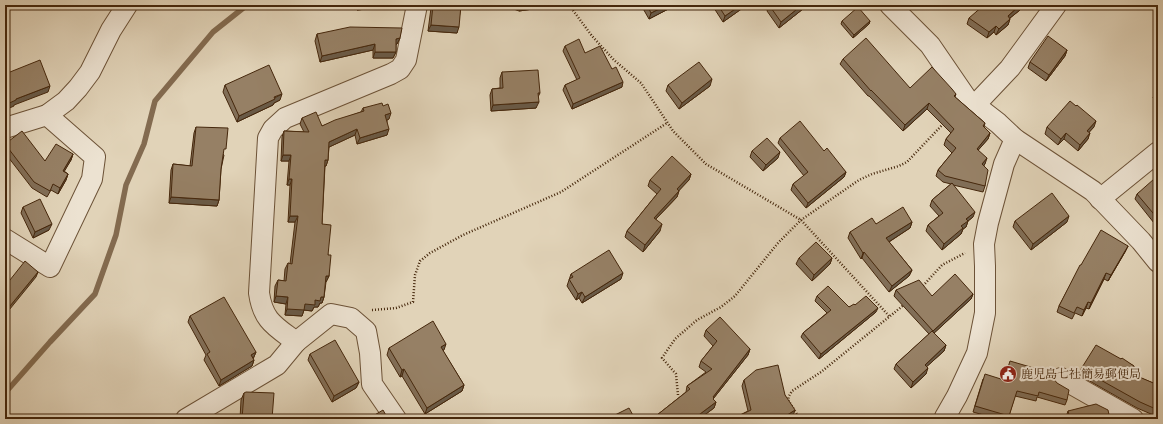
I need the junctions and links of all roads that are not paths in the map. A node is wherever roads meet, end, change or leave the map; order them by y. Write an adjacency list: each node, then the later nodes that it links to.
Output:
1 (127, 5): 6 (street)
2 (417, 5): 13 (street)
3 (890, 5): 5 (street)
4 (1056, 5): 5 (street)
5 (975, 105): 8 (street)
6 (47, 115): 7 (street); 11 (street)
7 (5, 128)
8 (1015, 139): 10 (street); 17 (street)
9 (1158, 152): 10 (street)
10 (1100, 198): 12 (street)
11 (5, 239)
12 (1158, 262)
13 (296, 342): 15 (street); 16 (street)
14 (1061, 378): 18 (street)
15 (186, 419)
16 (396, 419)
17 (946, 419)
18 (1134, 419)

